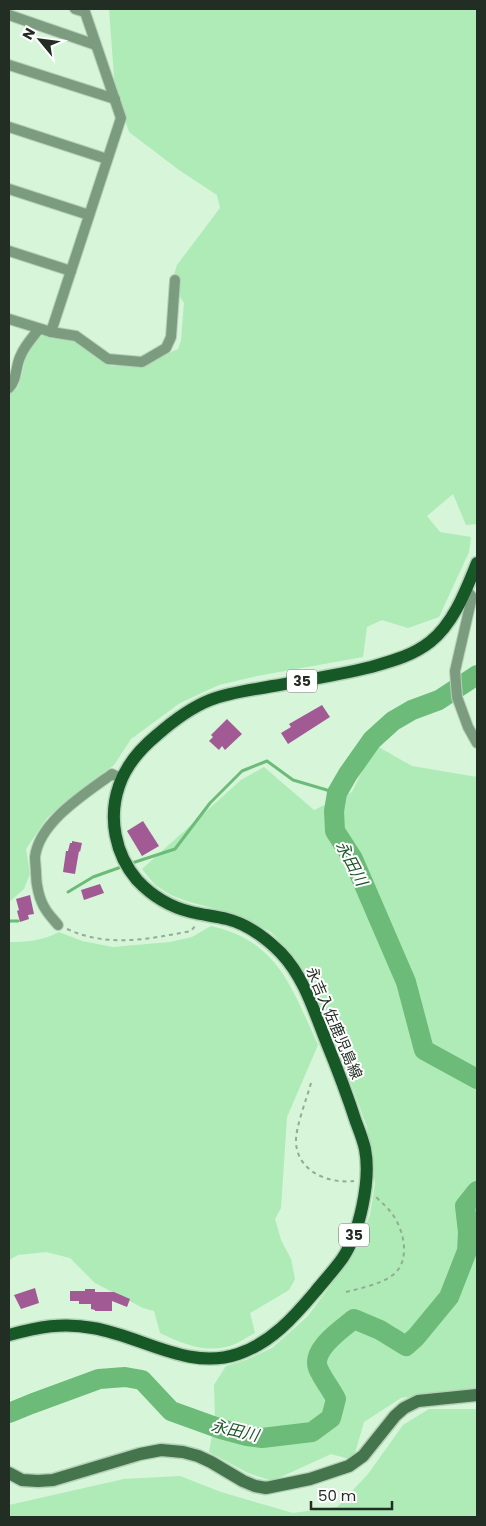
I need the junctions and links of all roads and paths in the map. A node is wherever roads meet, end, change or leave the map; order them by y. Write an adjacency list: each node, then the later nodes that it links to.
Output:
1 (75, 9): 3 (street)
2 (9, 15): 3 (street)
3 (96, 45): 5 (street)
4 (9, 65): 5 (street)
5 (114, 99): 7 (street)
6 (9, 127): 7 (street)
7 (107, 159): 9 (street)
8 (9, 189): 9 (street)
9 (89, 215): 11 (street)
10 (9, 251): 11 (street)
11 (71, 271): 15 (street)
12 (175, 280): 15 (street)
13 (9, 319): 14 (street)
14 (40, 329): 15 (street); 16 (street)
15 (51, 332)
16 (9, 388)
17 (477, 563): 18 (main road, 永吉入佐鹿児島線 / 35)
18 (466, 589): 19 (street); 20 (main road, 永吉入佐鹿児島線 / 35)
19 (477, 743)
20 (119, 784): 21 (main road, 永吉入佐鹿児島線 / 35); 22 (street)
21 (205, 915): 22 (path); 23 (main road, 永吉入佐鹿児島線 / 35)
22 (58, 924)
23 (9, 1335)
24 (477, 1395): 25 (street)
25 (9, 1473)

